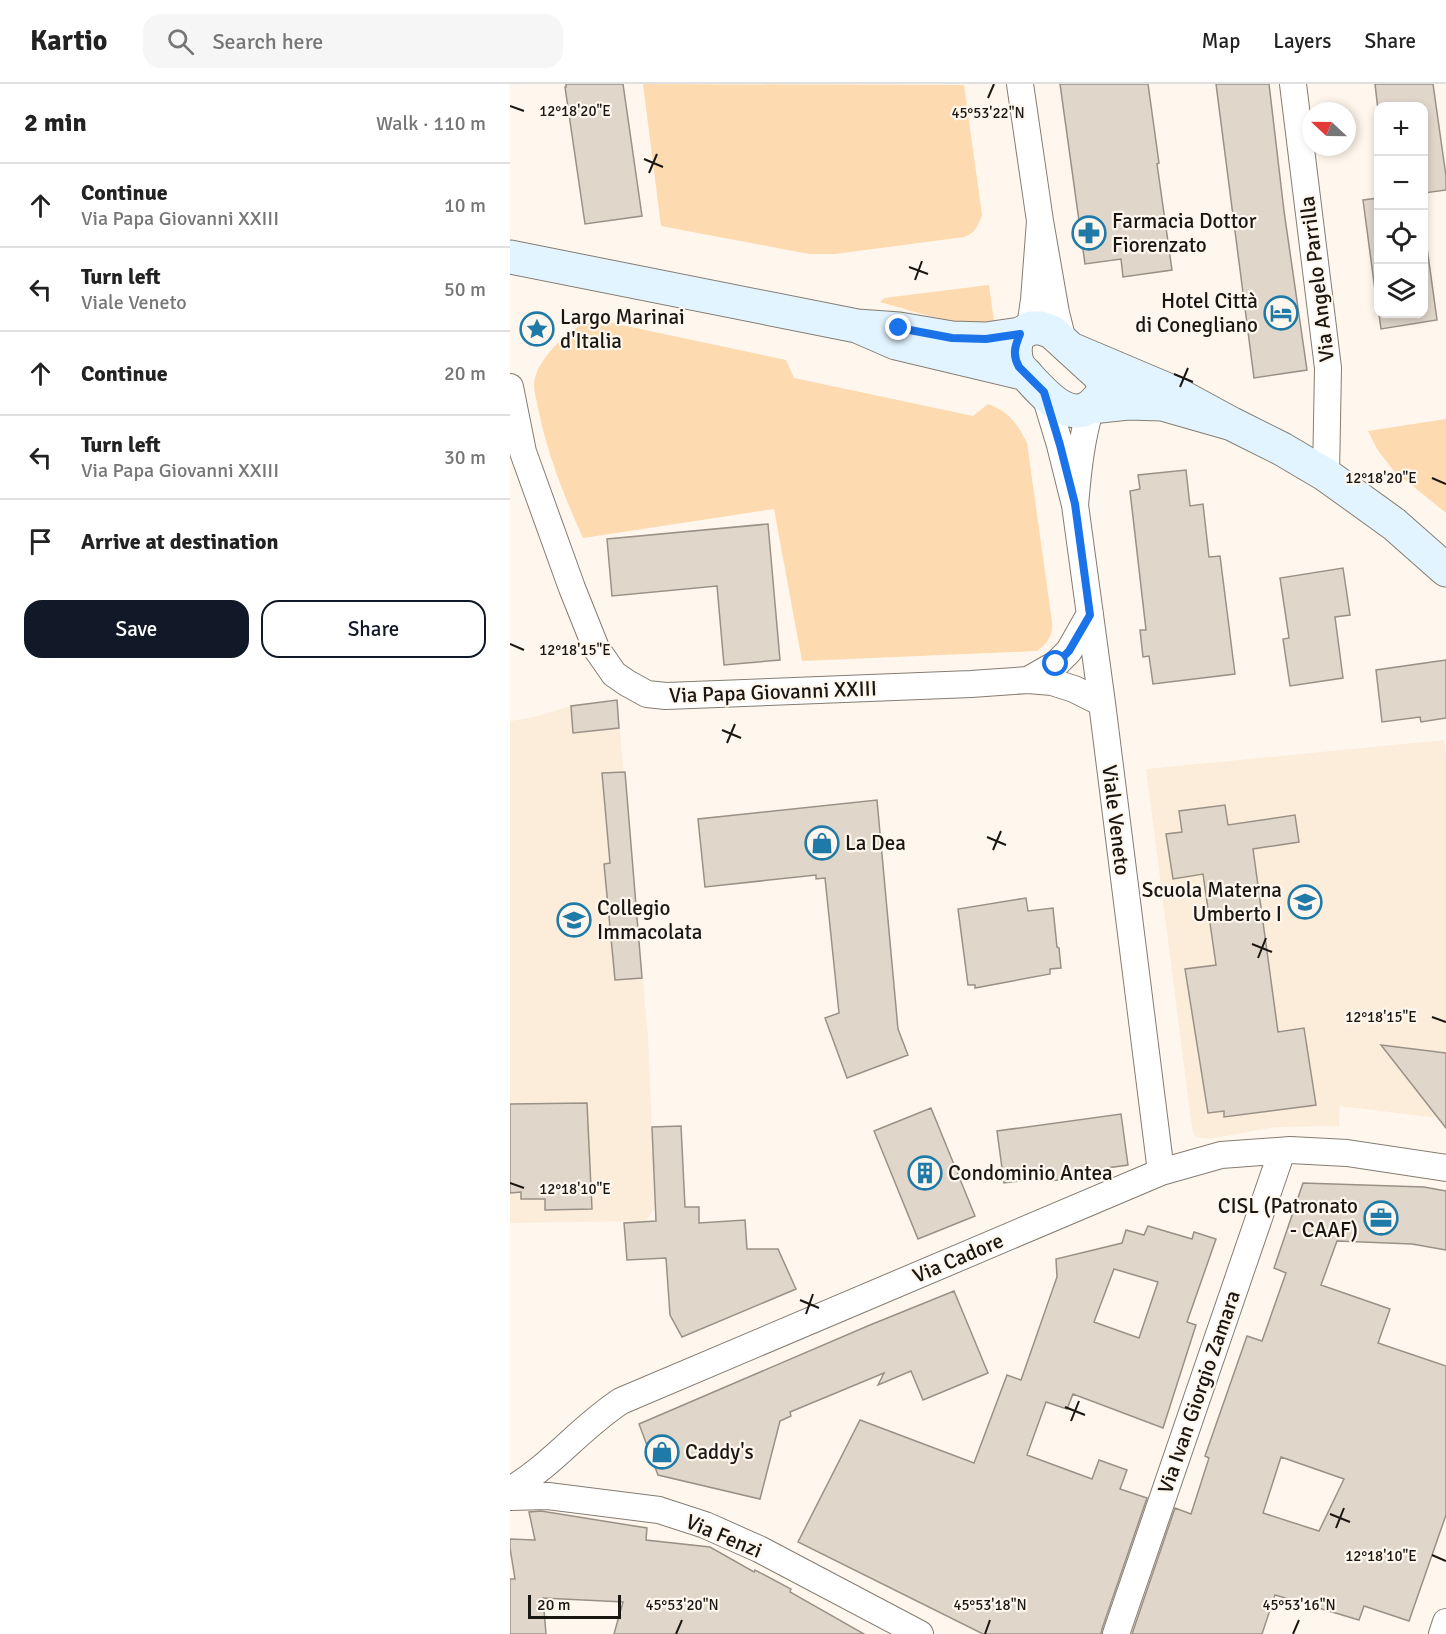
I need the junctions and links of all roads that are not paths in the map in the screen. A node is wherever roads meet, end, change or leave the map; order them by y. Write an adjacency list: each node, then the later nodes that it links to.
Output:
1 (1020, 84): 3 (street)
2 (1293, 84): 12 (street, Via Angelo Parrilla)
3 (1040, 220): 6 (street); 7 (street)
4 (510, 257): 5 (street)
5 (857, 326): 6 (street); 8 (street)
6 (1023, 333): 7 (street); 8 (street)
7 (1067, 345): 10 (street); 11 (street)
8 (1035, 383): 10 (street); 13 (street, Viale Veneto)
9 (510, 387): 16 (street, Via Papa Giovanni XXIII)
10 (1091, 407): 11 (street); 13 (street, Viale Veneto)
11 (1232, 424): 12 (street)
12 (1326, 475): 14 (street)
13 (1075, 504): 15 (street, Viale Veneto)
14 (1446, 570)
15 (1090, 615): 16 (street, Via Papa Giovanni XXIII); 17 (street, Viale Veneto)
16 (1028, 680): 17 (street, Via Papa Giovanni XXIII)
17 (1102, 703): 20 (street, Viale Veneto)
18 (1282, 1151): 19 (street, Via Cadore); 20 (street, Via Cadore); 25 (street, Via Ivan Giorgio Zamara)
19 (1446, 1168)
20 (1161, 1172): 21 (street, Via Cadore)
21 (510, 1490)
22 (510, 1497): 24 (street, Via Fenzi)
23 (1446, 1622): 26 (street)
24 (920, 1634)
25 (1116, 1634)
26 (1442, 1634)

